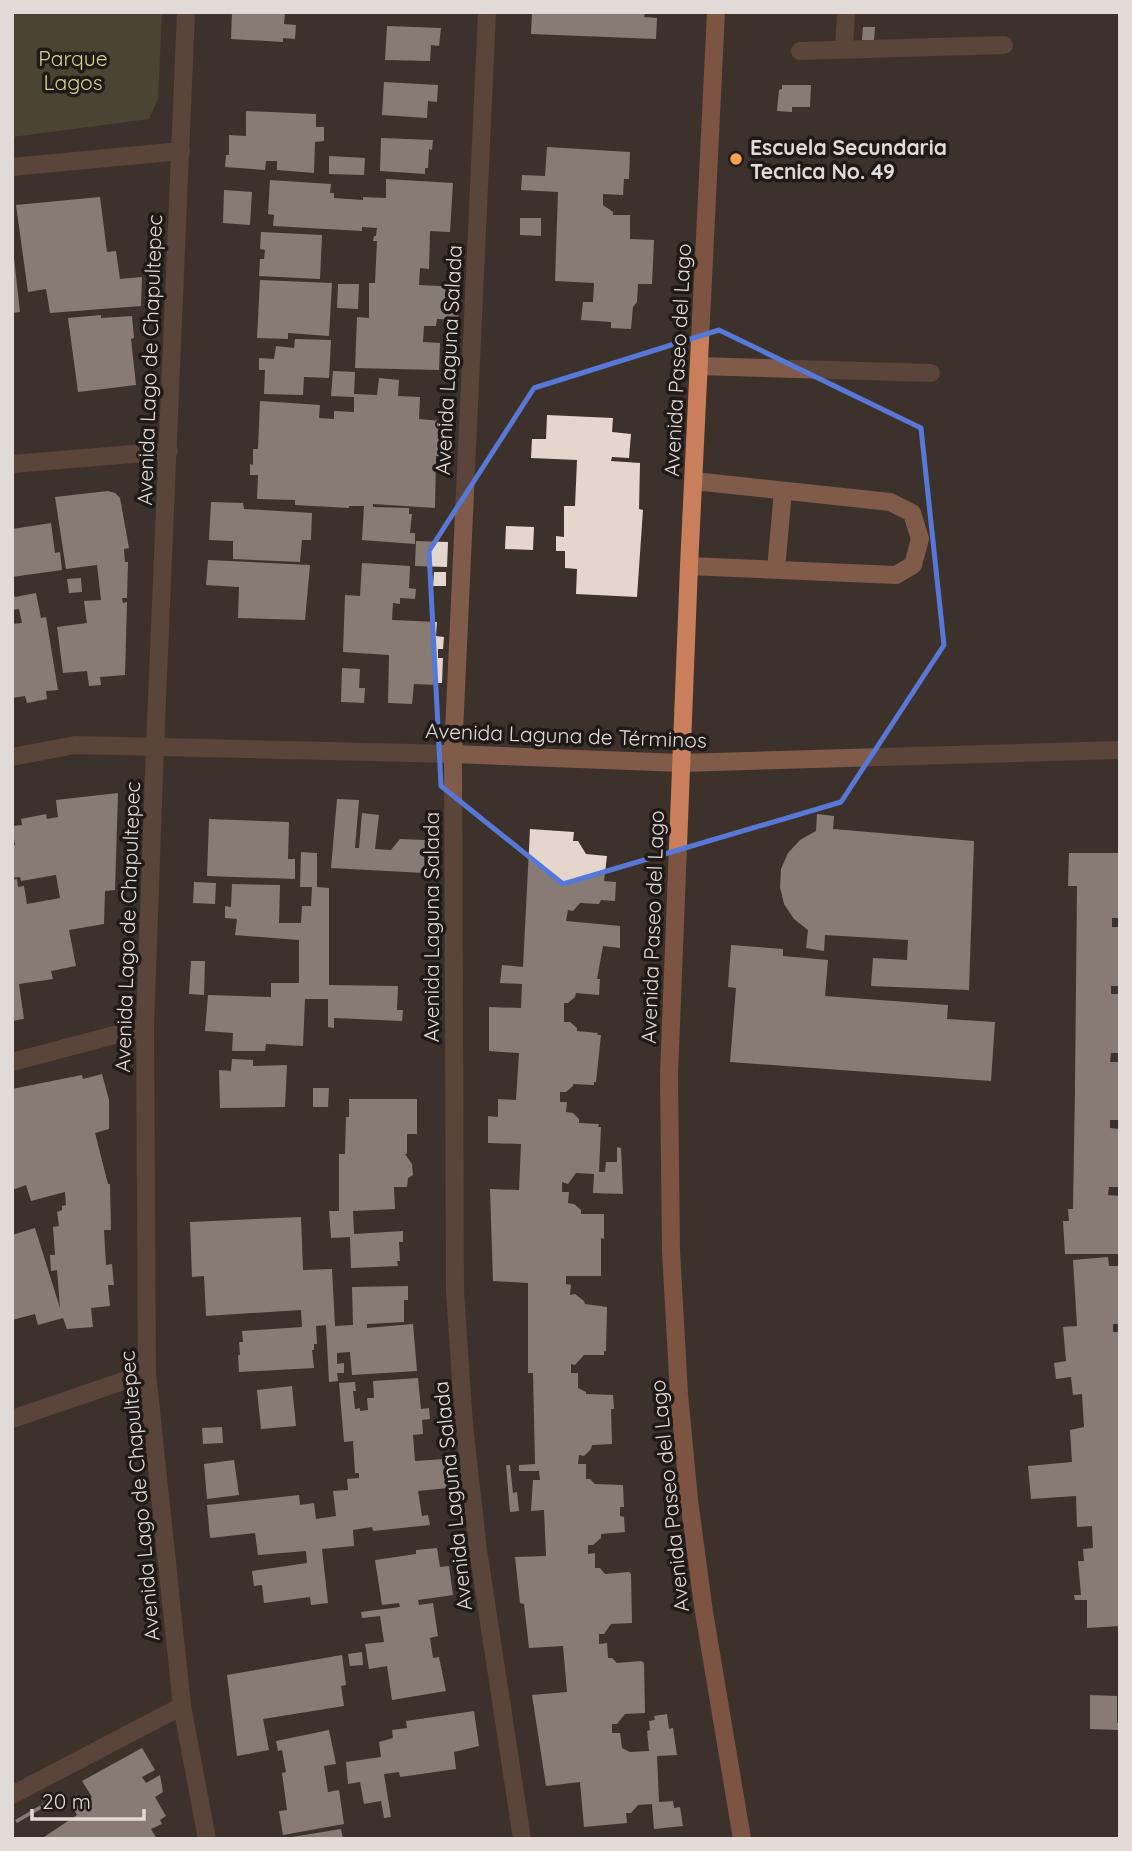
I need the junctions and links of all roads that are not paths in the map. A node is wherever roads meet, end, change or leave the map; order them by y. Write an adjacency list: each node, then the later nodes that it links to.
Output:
1 (186, 12): 8 (street, Avenida Lago de Chapultepec)
2 (486, 12): 20 (street, Avenida Laguna Salada)
3 (716, 12): 10 (main road, Avenida Paseo del Lago)
4 (846, 12): 6 (street)
5 (1004, 45): 6 (street)
6 (844, 49): 7 (street)
7 (800, 51)
8 (181, 151): 9 (street); 12 (street, Avenida Lago de Chapultepec)
9 (12, 167)
10 (699, 366): 11 (street); 14 (main road, Avenida Paseo del Lago)
11 (931, 373)
12 (169, 451): 13 (street); 18 (street, Avenida Lago de Chapultepec)
13 (12, 464)
14 (694, 481): 15 (street); 16 (main road, Avenida Paseo del Lago)
15 (783, 491): 17 (street); 17 (street)
16 (689, 566): 17 (street); 22 (main road, Avenida Paseo del Lago)
17 (776, 569)
18 (155, 746): 20 (street, Avenida Laguna de Términos); 21 (street, Avenida Laguna de Términos); 23 (street, Avenida Lago de Chapultepec)
19 (1120, 750): 22 (street, Avenida Laguna de Términos)
20 (453, 754): 22 (street, Avenida Laguna de Términos); 30 (street, Avenida Laguna Salada)
21 (12, 757)
22 (681, 763): 31 (main road, Avenida Paseo del Lago)
23 (145, 1027): 24 (street); 25 (street, Avenida Lago de Chapultepec)
24 (12, 1062)
25 (147, 1373): 26 (street); 27 (street, Avenida Lago de Chapultepec)
26 (12, 1419)
27 (182, 1706): 28 (street); 29 (street, Avenida Lago de Chapultepec)
28 (12, 1795)
29 (207, 1839)
30 (522, 1839)
31 (742, 1839)

